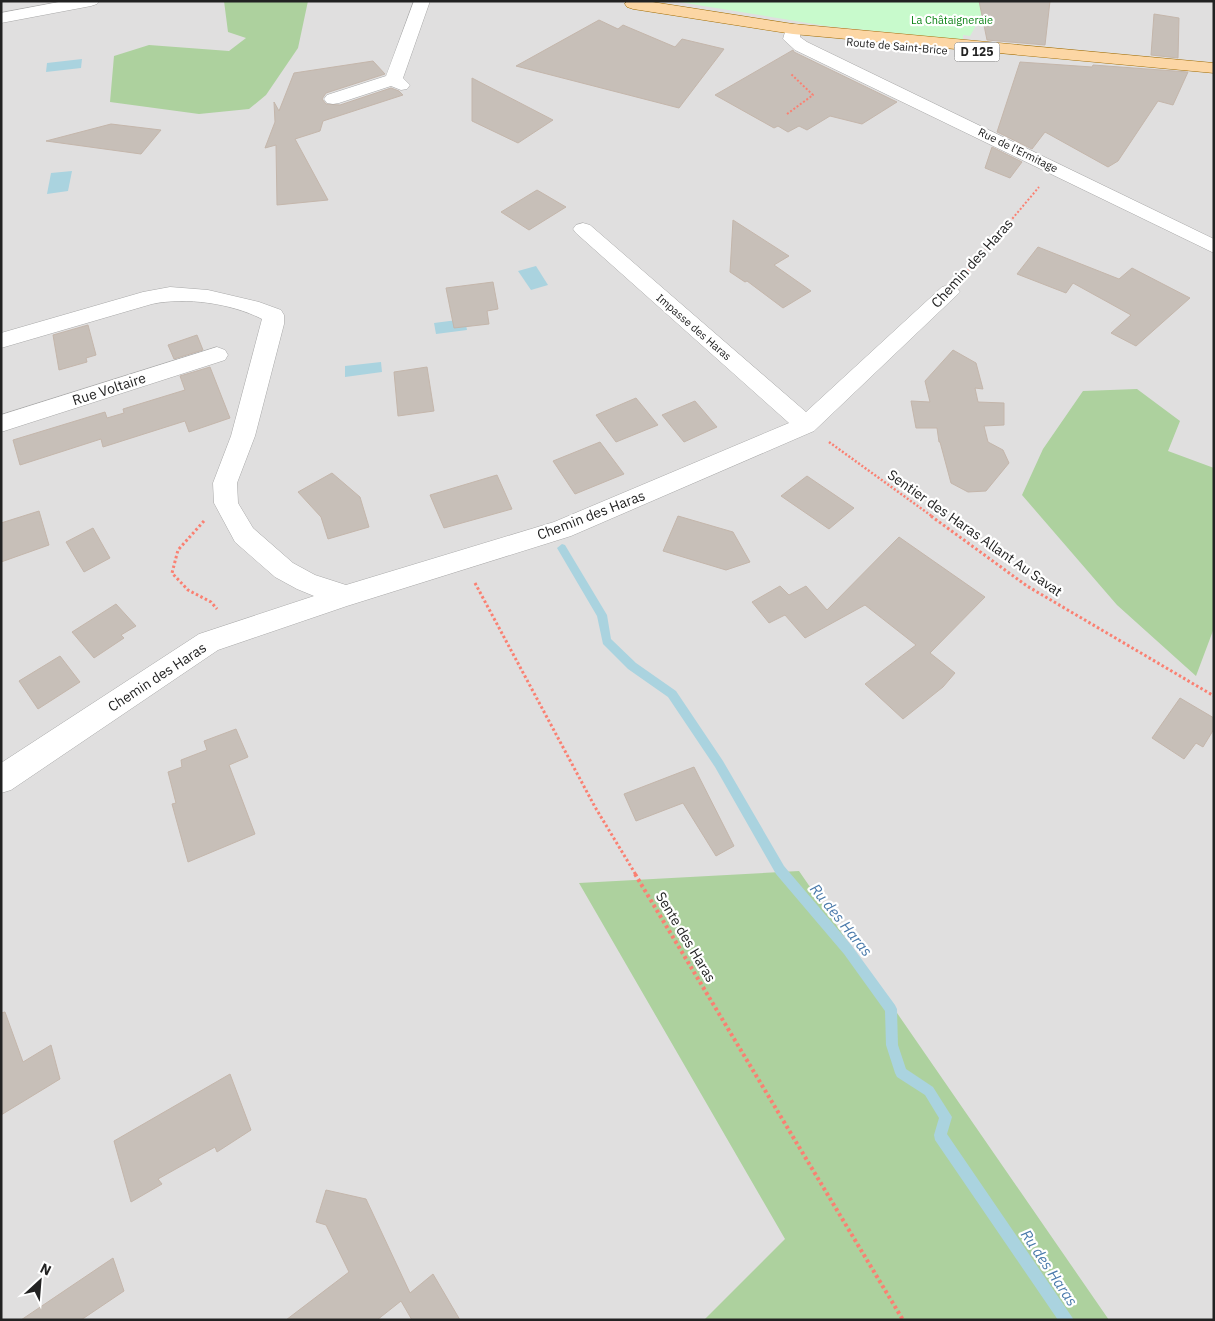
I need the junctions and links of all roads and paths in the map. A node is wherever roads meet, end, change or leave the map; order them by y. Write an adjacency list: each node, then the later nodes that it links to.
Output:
1 (91, 1): 4 (street)
2 (422, 1): 8 (street)
3 (627, 2): 5 (main road, Route de Saint-Brice / D 125)
4 (1, 18)
5 (822, 42): 6 (main road, Route de Saint-Brice / D 125); 10 (street, Rue de l'Ermitage)
6 (1214, 68)
7 (791, 74): 9 (path)
8 (333, 99)
9 (787, 114)
10 (1055, 168): 12 (street, Rue de l'Ermitage); 13 (path, Chemin des Haras)
11 (583, 229): 17 (street, Impasse des Haras)
12 (1214, 246)
13 (949, 292): 17 (street, Chemin des Haras)
14 (1, 341): 18 (street)
15 (217, 355): 16 (street, Rue Voltaire)
16 (1, 424)
17 (806, 425): 19 (street, Chemin des Haras); 22 (path, Sentier des Haras Allant Au Savat)
18 (226, 504): 20 (street); 21 (path)
19 (461, 559): 20 (street, Chemin des Haras); 24 (path, Sente des Haras)
20 (346, 596): 21 (street, Chemin des Haras)
21 (209, 642): 23 (street, Chemin des Haras)
22 (1214, 696)
23 (1, 780)
24 (903, 1320)

